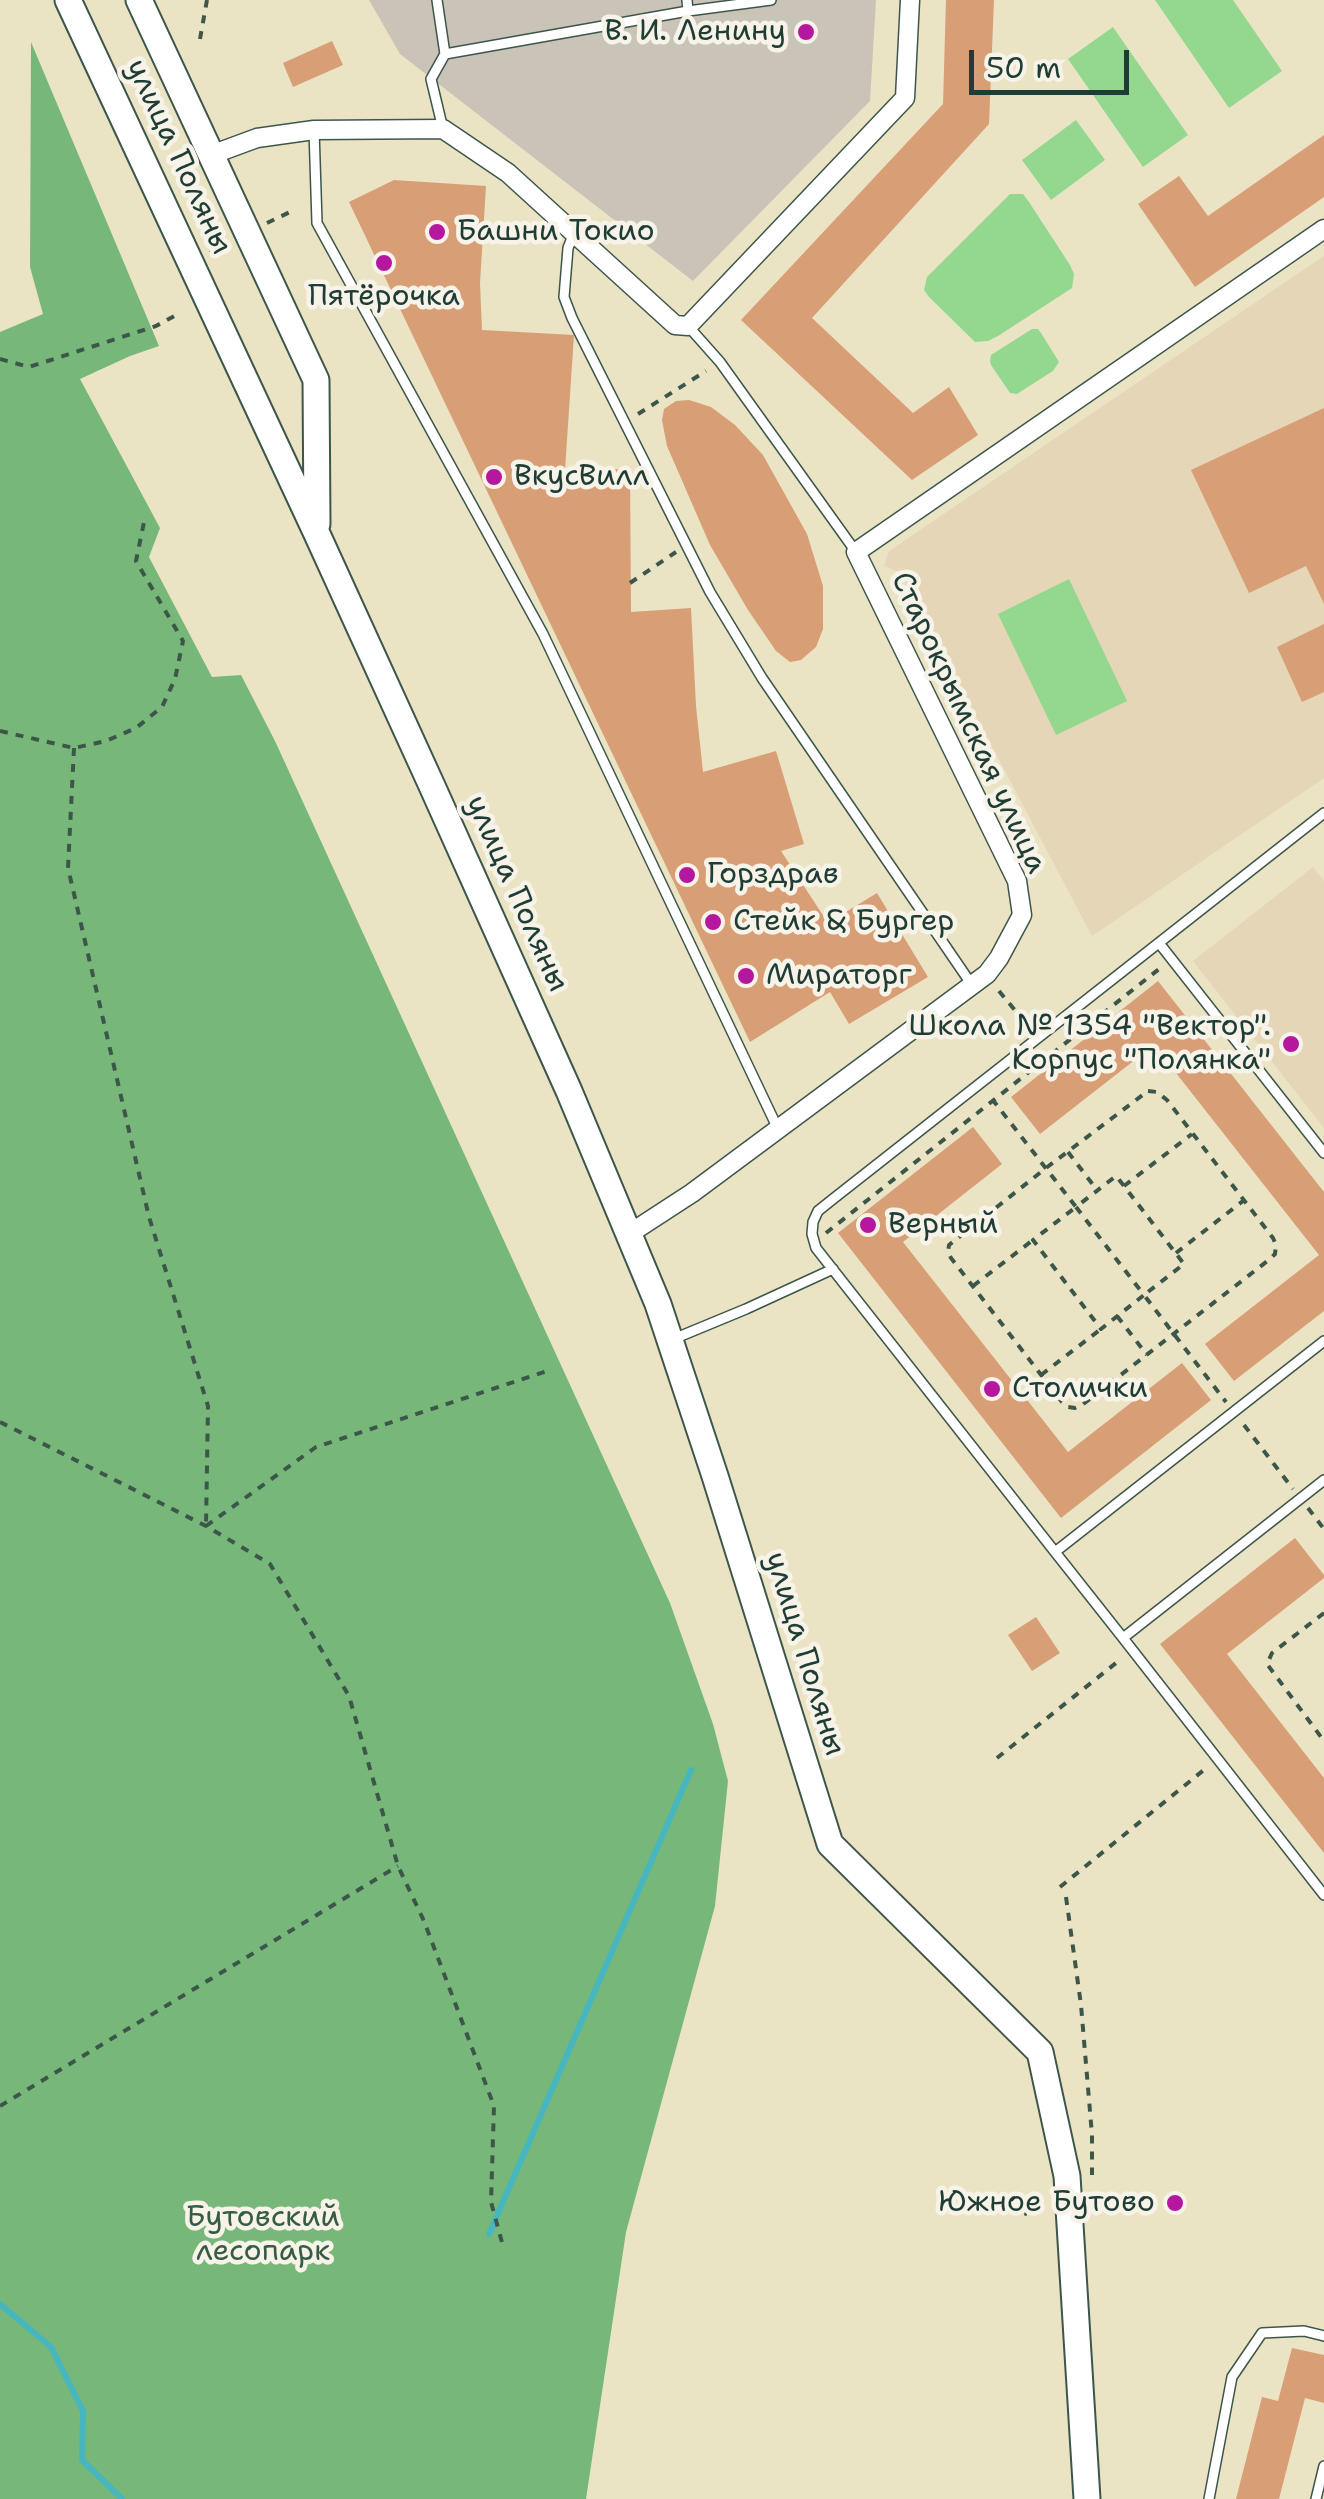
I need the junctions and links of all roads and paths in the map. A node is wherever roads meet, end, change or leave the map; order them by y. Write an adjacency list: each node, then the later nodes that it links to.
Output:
1 (68, 0): 21 (main road, улица Поляны)
2 (139, 0): 12 (main road, улица Поляны)
3 (207, 0): 8 (path)
4 (437, 0): 9 (lane)
5 (771, 0): 7 (lane)
6 (910, 0): 16 (street)
7 (688, 6): 9 (lane)
8 (200, 39)
9 (445, 54): 10 (lane)
10 (442, 129): 11 (street); 14 (street)
11 (314, 130): 12 (street); 34 (lane)
12 (212, 156): 21 (main road, улица Поляны)
13 (1324, 230): 23 (street, Старокрымская улица)
14 (574, 233): 16 (street); 19 (lane)
15 (180, 313): 17 (path)
16 (688, 326): 18 (lane)
17 (0, 358)
18 (720, 362): 19 (path); 23 (lane)
19 (626, 422): 22 (lane)
20 (144, 522): 26 (path)
21 (317, 534): 43 (main road, улица Поляны)
22 (687, 546): 24 (path); 30 (lane)
23 (856, 552): 30 (street, Старокрымская улица)
24 (630, 583)
25 (0, 731): 26 (path)
26 (74, 748): 64 (path)
27 (1324, 812): 28 (lane)
28 (1158, 943): 32 (lane); 37 (lane)
29 (1162, 966): 44 (path)
30 (972, 986): 34 (street, Старокрымская улица)
31 (1008, 1001): 32 (path)
32 (1037, 1038): 47 (lane)
33 (998, 1107): 38 (path)
34 (778, 1129): 43 (street, Старокрымская улица)
35 (1192, 1133): 36 (path); 39 (path); 41 (path)
36 (1068, 1152): 38 (path); 40 (path)
37 (1324, 1153)
38 (1046, 1168): 42 (path); 48 (path)
39 (1124, 1186): 40 (path); 46 (path)
40 (1097, 1190): 42 (path)
41 (1244, 1200): 46 (path); 52 (path)
42 (1076, 1207): 45 (path); 49 (path)
43 (628, 1234): 53 (main road, улица Поляны)
44 (824, 1234)
45 (1033, 1240): 48 (path); 51 (path)
46 (1176, 1253): 49 (path)
47 (833, 1269): 53 (lane); 66 (lane)
48 (973, 1286): 57 (path)
49 (1144, 1296): 50 (path); 52 (path)
50 (1117, 1316): 51 (path); 55 (path)
51 (1101, 1328): 57 (path)
52 (1174, 1334): 55 (path); 60 (path)
53 (670, 1340): 84 (main road, улица Поляны)
54 (1324, 1341): 60 (lane)
55 (1147, 1355): 57 (path)
56 (547, 1371): 64 (path)
57 (1041, 1375)
58 (1231, 1397): 59 (path)
59 (1215, 1410)
60 (1234, 1412): 63 (path); 66 (lane)
61 (0, 1422): 64 (path)
62 (1324, 1480): 63 (lane)
63 (1301, 1499): 65 (path); 68 (lane)
64 (206, 1526): 73 (path)
65 (1324, 1529)
66 (1055, 1552): 68 (lane)
67 (1324, 1613): 70 (path)
68 (1123, 1638): 69 (lane)
69 (1132, 1650): 71 (path); 72 (lane)
70 (1324, 1741)
71 (997, 1758)
72 (1218, 1759): 74 (path); 75 (lane)
73 (398, 1866): 77 (path); 81 (path)
74 (1060, 1887)
75 (1324, 1895)
76 (1066, 1896): 78 (path)
77 (0, 2106)
78 (1092, 2188)
79 (947, 2192): 80 (path)
80 (1027, 2214)
81 (503, 2246)
82 (1324, 2336): 85 (lane)
83 (1324, 2466): 86 (lane)
84 (1086, 2499)
85 (1209, 2499)
86 (1316, 2499)

